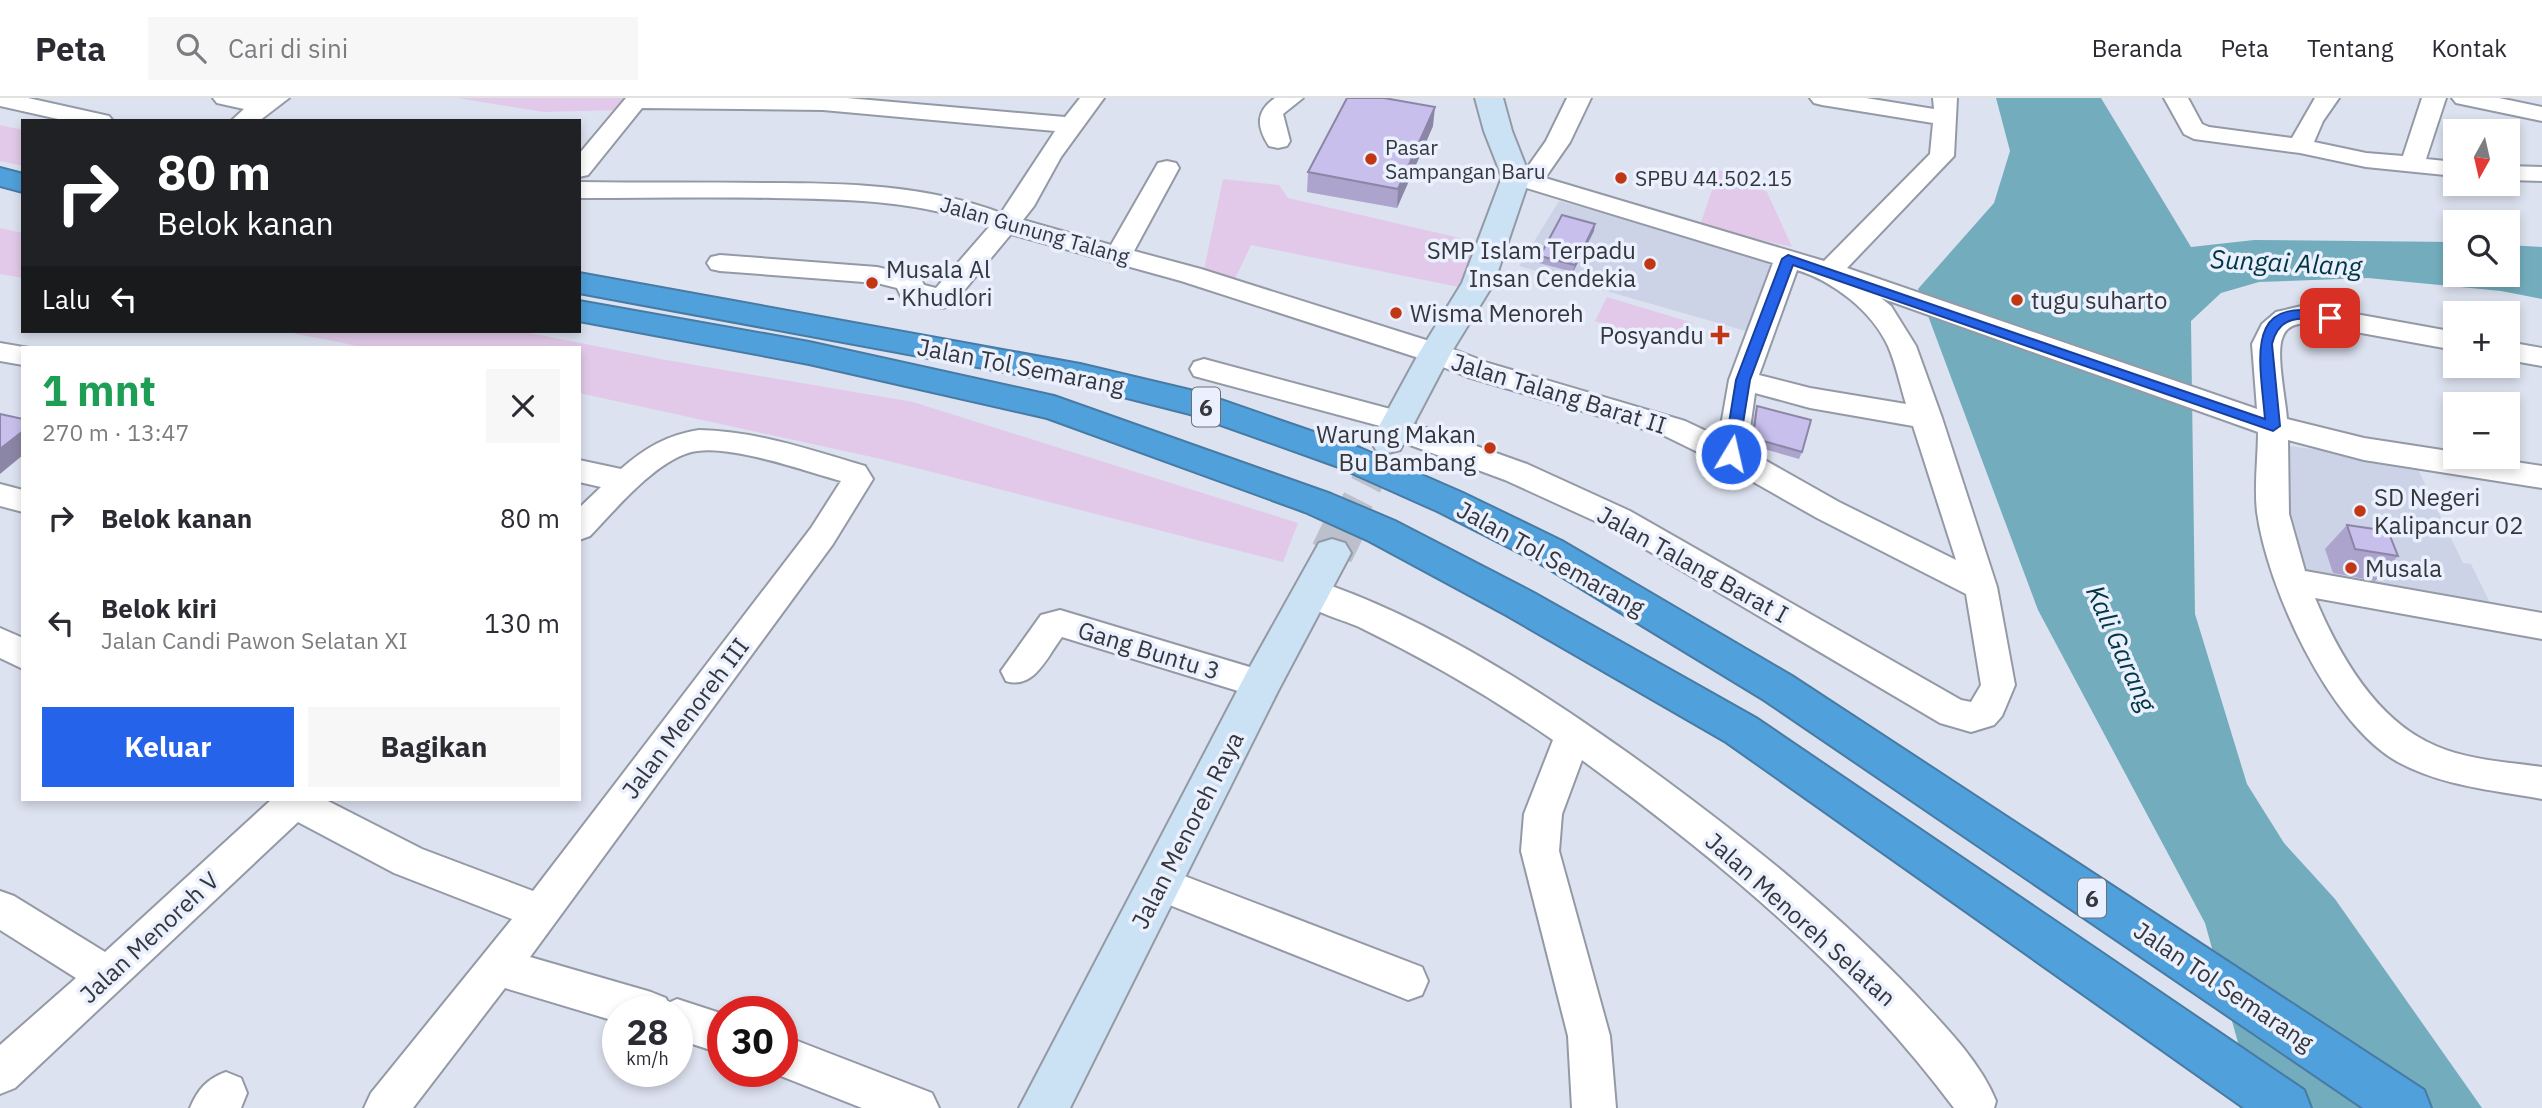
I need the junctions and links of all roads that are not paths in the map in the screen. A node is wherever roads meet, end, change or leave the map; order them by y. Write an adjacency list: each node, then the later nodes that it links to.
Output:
1 (226, 98): 13 (street)
2 (1092, 98): 18 (street)
3 (1291, 98): 19 (street)
4 (1489, 98): 28 (main road)
5 (1580, 98): 28 (street)
6 (1822, 98): 14 (street)
7 (2176, 98): 20 (street)
8 (2327, 98): 20 (street)
9 (2434, 98): 21 (street)
10 (2464, 98): 15 (street)
11 (0, 99): 16 (street)
12 (637, 99): 18 (street); 23 (street)
13 (271, 102): 17 (street)
14 (1945, 108): 39 (street)
15 (2542, 114)
16 (92, 119)
17 (246, 119)
18 (1070, 125): 35 (street)
19 (1278, 141)
20 (2300, 146): 21 (street)
21 (2412, 165): 24 (street)
22 (1167, 167): 36 (street)
23 (581, 168)
24 (2443, 168)
25 (2520, 173): 26 (street)
26 (2542, 174)
27 (0, 177): 30 (highway)
28 (1523, 179): 37 (street); 44 (main road)
29 (0, 183): 31 (highway)
30 (21, 184)
31 (21, 185)
32 (581, 190): 35 (street, Jalan Gunung Talang)
33 (0, 204): 34 (highway)
34 (21, 208)
35 (1006, 223): 36 (street, Jalan Gunung Talang); 38 (street)
36 (1118, 255): 44 (street, Jalan Gunung Talang)
37 (1788, 259): 39 (street); 49 (street)
38 (720, 263)
39 (1829, 271): 50 (street); 51 (street)
40 (581, 283): 88 (highway, Jalan Tol Semarang / 6)
41 (581, 311): 87 (highway, Jalan Tol Semarang / 6)
42 (2443, 339): 51 (street)
43 (0, 352): 46 (street)
44 (1435, 353): 52 (main road); 53 (street, Jalan Talang Barat II)
45 (2520, 353): 47 (street)
46 (21, 356)
47 (2542, 357)
48 (1204, 369): 52 (street, Jalan Talang Barat I)
49 (1743, 380): 50 (street); 53 (street)
50 (1927, 418): 62 (street)
51 (2267, 424): 55 (street); 61 (street)
52 (1393, 430): 62 (street, Jalan Talang Barat I)
53 (1731, 454): 62 (street, Jalan Talang Barat II)
54 (581, 471): 56 (street)
55 (2542, 477)
56 (626, 481): 59 (street); 75 (street, Jalan Menoreh III)
57 (0, 495): 58 (street)
58 (21, 500)
59 (581, 526)
60 (1332, 554): 63 (main road, Jalan Menoreh Raya)
61 (2291, 581): 64 (street); 70 (street)
62 (1981, 587)
63 (1311, 592): 68 (main road, Jalan Menoreh Raya); 69 (street, Jalan Menoreh Selatan)
64 (2542, 626)
65 (0, 642): 66 (street)
66 (21, 653)
67 (1018, 671): 68 (street, Gang Buntu 3)
68 (1261, 684): 73 (main road, Jalan Menoreh Raya)
69 (1574, 733): 82 (street, Jalan Menoreh Selatan); 86 (street)
70 (2542, 783)
71 (292, 801): 77 (street, Jalan Menoreh V)
72 (295, 801): 75 (street)
73 (1160, 884): 78 (street); 85 (main road, Jalan Menoreh Raya)
74 (0, 909): 77 (street)
75 (541, 912): 76 (street, Jalan Menoreh III)
76 (497, 967): 79 (street); 83 (street, Jalan Menoreh III)
77 (108, 976): 81 (street, Jalan Menoreh V)
78 (1408, 981)
79 (602, 998)
80 (798, 1062): 84 (street)
81 (0, 1073)
82 (1975, 1101)
83 (386, 1108)
84 (917, 1108)
85 (1044, 1108)
86 (1594, 1108)
87 (2286, 1108)
88 (2406, 1108)

